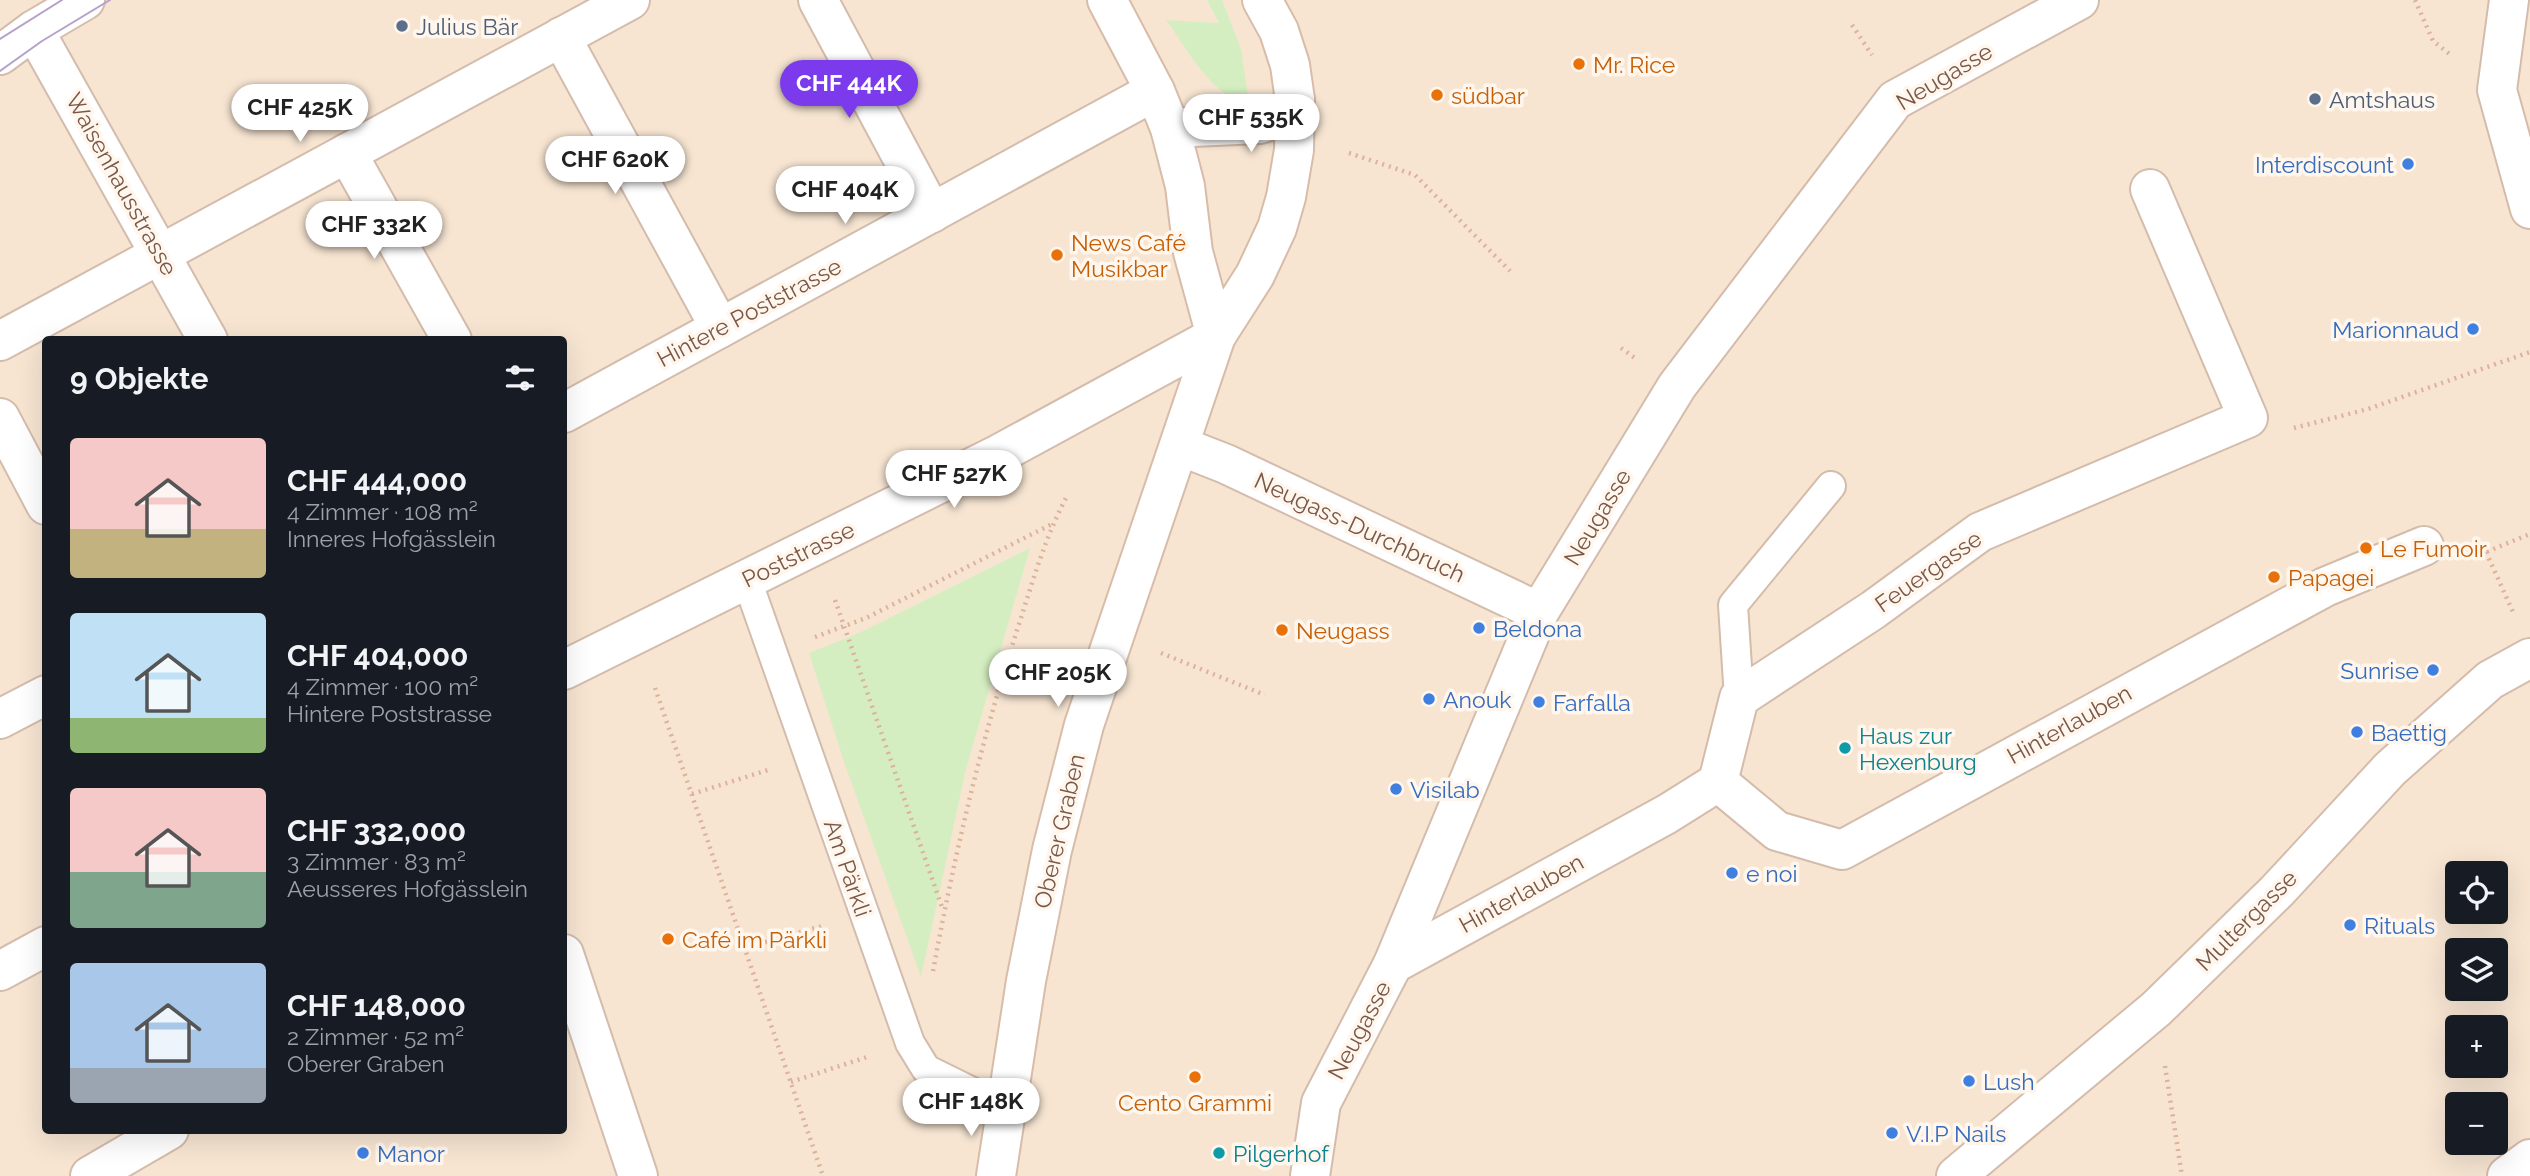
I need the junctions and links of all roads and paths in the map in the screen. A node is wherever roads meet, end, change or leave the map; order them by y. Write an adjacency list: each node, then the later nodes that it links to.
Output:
1 (85, 0): 9 (street)
2 (630, 0): 10 (street)
3 (818, 0): 20 (street)
4 (1107, 0): 13 (street)
5 (1262, 0): 14 (street, Oberer Graben)
6 (2079, 0): 42 (street, Neugasse)
7 (2510, 0): 19 (street)
8 (1852, 25): 11 (path)
9 (34, 30): 12 (street); 21 (street, Waisenhausstrasse)
10 (561, 37): 16 (street); 23 (street)
11 (1866, 43)
12 (0, 55)
13 (1155, 91): 15 (street); 20 (street, Hintere Poststrasse)
14 (1295, 100): 15 (street); 26 (street, Oberer Graben)
15 (1170, 128): 26 (street)
16 (347, 153): 21 (street); 25 (street)
17 (1349, 153): 22 (path)
18 (2150, 189): 31 (street)
19 (2530, 209)
20 (932, 213): 23 (street, Hintere Poststrasse)
21 (160, 254): 24 (street, Waisenhausstrasse); 27 (street)
22 (1510, 271)
23 (720, 328): 29 (street, Hintere Poststrasse)
24 (206, 336)
25 (450, 336)
26 (1216, 336): 32 (street, Oberer Graben); 40 (street, Poststrasse)
27 (0, 341)
28 (2530, 352): 31 (path)
29 (567, 411)
30 (0, 418): 34 (street)
31 (2248, 418): 51 (street, Feuergasse)
32 (1180, 446): 42 (street, Neugass-Durchbruch); 67 (street, Oberer Graben)
33 (1831, 486): 51 (lane)
34 (42, 497)
35 (1066, 498): 36 (path)
36 (1052, 524): 43 (path); 57 (path)
37 (2530, 534): 39 (path)
38 (2424, 546): 39 (path); 54 (street, Hinterlauben)
39 (2486, 552): 44 (path)
40 (747, 580): 45 (lane, Am Pärkli); 47 (street, Poststrasse)
41 (835, 600): 43 (path)
42 (1539, 612): 61 (street, Neugasse)
43 (845, 626): 45 (path); 57 (path)
44 (2524, 642): 64 (street, Multergasse)
45 (770, 645): 53 (lane, Am Pärkli)
46 (1154, 650): 49 (path)
47 (567, 669)
48 (655, 688): 55 (path)
49 (1265, 695)
50 (42, 697): 52 (street)
51 (1739, 698): 54 (street)
52 (0, 719)
53 (809, 757): 55 (path); 56 (lane, Am Pärkli)
54 (1718, 782): 61 (street, Hinterlauben)
55 (692, 794): 59 (path)
56 (864, 913): 59 (path); 65 (lane, Am Pärkli)
57 (944, 913): 63 (path)
58 (42, 948): 62 (street)
59 (745, 948): 66 (path)
60 (567, 963): 71 (street)
61 (1394, 964): 74 (street, Neugasse)
62 (0, 971)
63 (932, 977)
64 (2156, 1009): 75 (street, Multergasse); 76 (path)
65 (910, 1043): 66 (path); 67 (lane, Am Pärkli)
66 (791, 1082): 72 (path)
67 (1005, 1108): 73 (street, Oberer Graben)
68 (162, 1134): 70 (street)
69 (2530, 1159): 77 (street)
70 (90, 1176)
71 (638, 1176)
72 (823, 1176)
73 (996, 1176)
74 (1310, 1176)
75 (1956, 1176)
76 (2182, 1176)
77 (2507, 1176)

